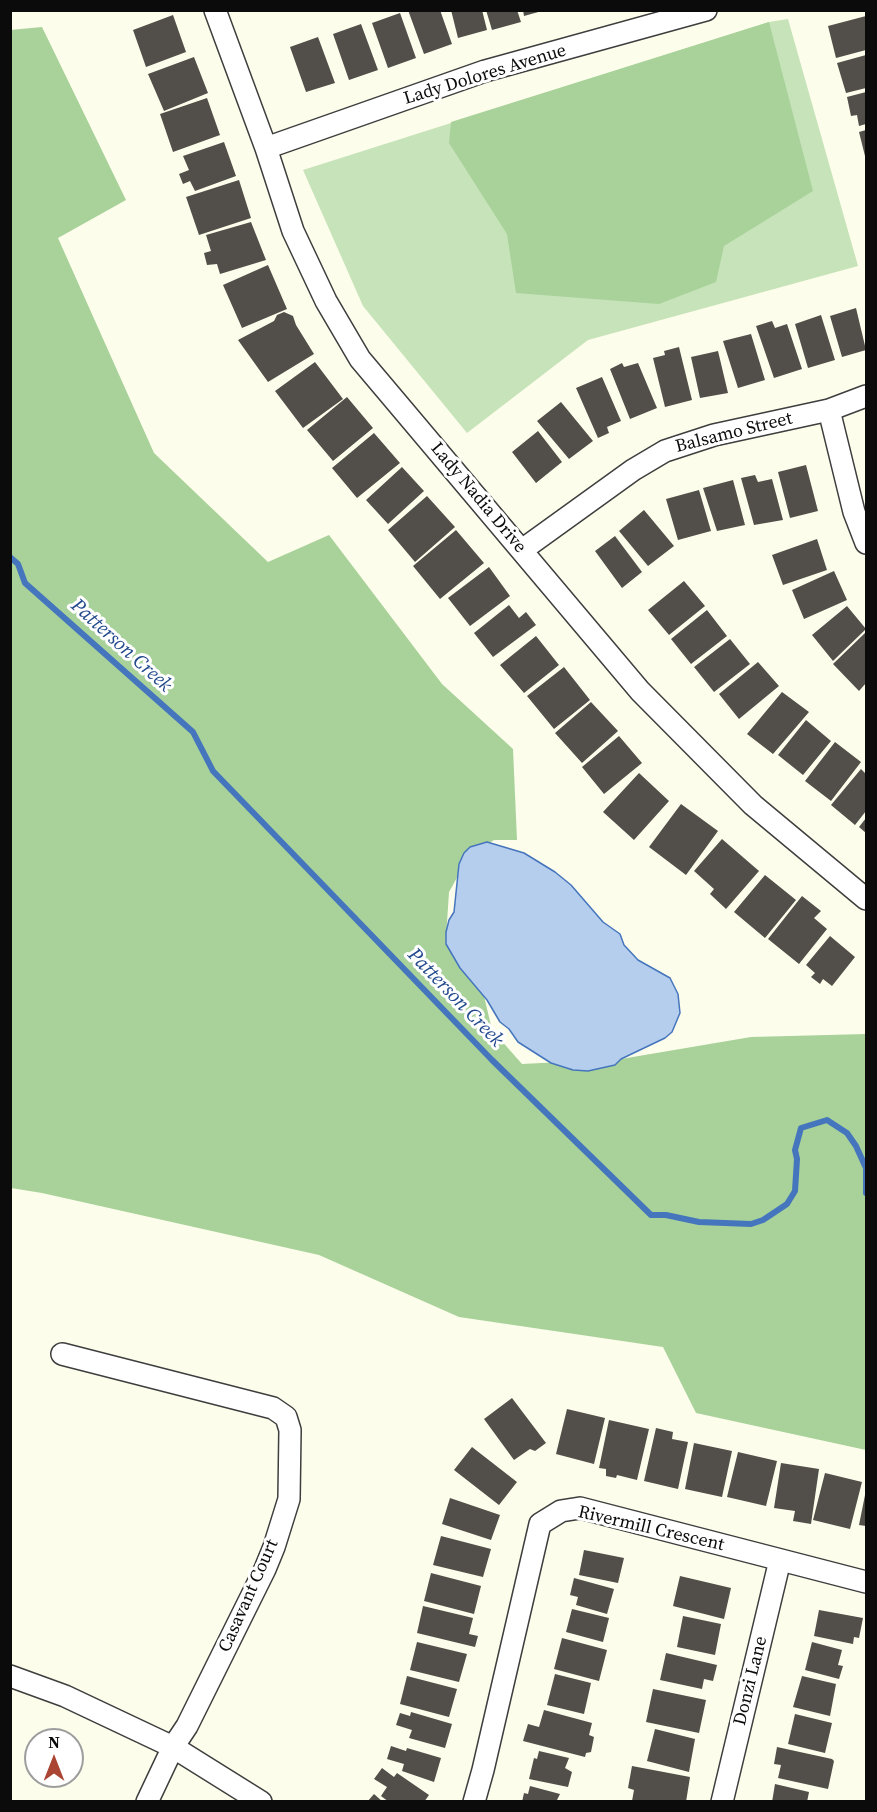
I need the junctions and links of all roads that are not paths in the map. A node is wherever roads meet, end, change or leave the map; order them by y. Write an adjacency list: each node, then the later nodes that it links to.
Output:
1 (215, 10): 4 (street, Lady Nadia Drive)
2 (706, 10): 3 (street, Lady Dolores Avenue)
3 (673, 15): 4 (street, Lady Dolores Avenue)
4 (266, 148): 8 (street, Lady Nadia Drive)
5 (867, 396): 6 (street, Balsamo Street)
6 (829, 410): 7 (street); 8 (street, Balsamo Street)
7 (867, 543)
8 (522, 550): 9 (street, Lady Nadia Drive)
9 (867, 899)
10 (62, 1354): 14 (street, Casavant Court)
11 (780, 1560): 12 (street, Rivermill Crescent); 17 (street, Rivermill Crescent); 18 (street, Donzi Lane)
12 (867, 1582)
13 (10, 1676): 14 (street)
14 (173, 1747): 15 (street, Casavant Court); 16 (street)
15 (147, 1802)
16 (261, 1802)
17 (474, 1802)
18 (722, 1802)

